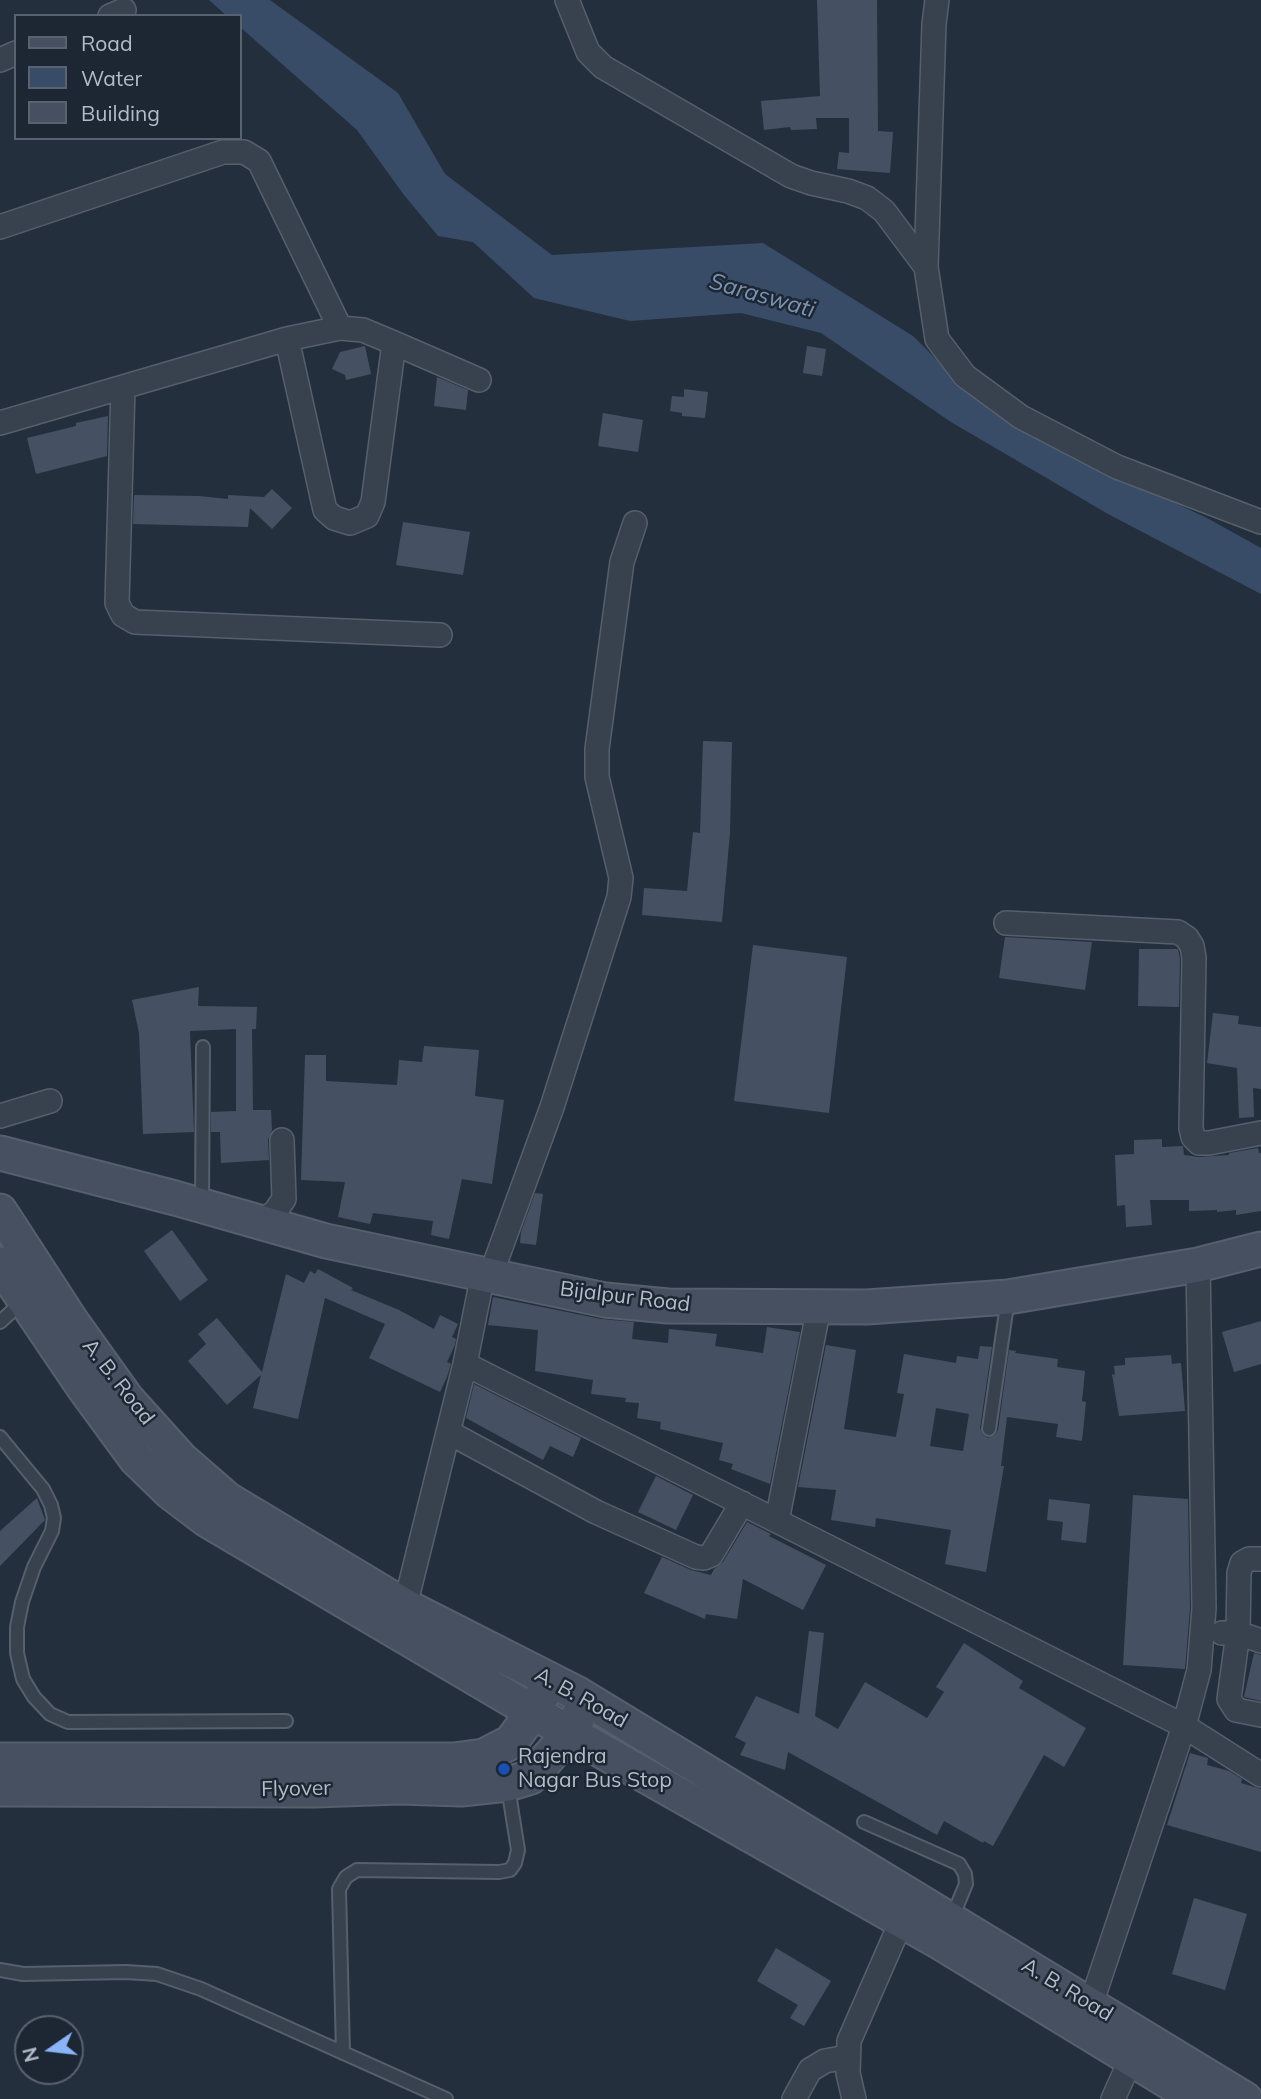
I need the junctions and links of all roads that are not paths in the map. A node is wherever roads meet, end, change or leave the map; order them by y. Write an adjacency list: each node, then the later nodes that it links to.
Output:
1 (566, 0): 4 (street)
2 (937, 0): 4 (street)
3 (0, 227): 5 (street)
4 (926, 267): 11 (street)
5 (340, 328): 6 (street); 7 (street)
6 (287, 339): 7 (street); 9 (street)
7 (394, 343): 8 (street)
8 (479, 380)
9 (123, 388): 10 (street); 13 (street)
10 (0, 423)
11 (1261, 522)
12 (635, 523): 27 (street)
13 (440, 635)
14 (1006, 923): 18 (street)
15 (203, 1047): 21 (lane)
16 (50, 1101): 17 (street)
17 (0, 1116)
18 (1261, 1133)
19 (282, 1140): 23 (street)
20 (0, 1153): 21 (main road, Bijalpur Road)
21 (202, 1206): 23 (main road, Bijalpur Road)
22 (0, 1211): 39 (main road, A. B. Road)
23 (260, 1222): 27 (main road, Bijalpur Road)
24 (1261, 1249): 26 (main road, Bijalpur Road)
25 (0, 1264): 29 (main road, A. B. Road)
26 (1198, 1265): 28 (main road, Bijalpur Road); 41 (street)
27 (487, 1275): 30 (main road, Bijalpur Road); 32 (street)
28 (1008, 1297): 30 (main road, Bijalpur Road); 33 (lane)
29 (24, 1300): 31 (lane); 45 (main road, A. B. Road)
30 (819, 1307): 37 (street)
31 (0, 1322)
32 (466, 1364): 34 (street); 36 (street)
33 (989, 1429)
34 (449, 1432): 36 (street); 39 (street)
35 (0, 1437): 47 (lane)
36 (742, 1503): 37 (street)
37 (777, 1521): 48 (street)
38 (1261, 1559): 41 (street)
39 (405, 1606): 43 (main road, A. B. Road)
40 (1261, 1629): 41 (street)
41 (1218, 1634): 42 (street); 46 (street); 48 (street)
42 (1261, 1641)
43 (550, 1679): 44 (main road, A. B. Road); 45 (main road, Flyover)
44 (587, 1699): 49 (main road, Flyover); 57 (main road, A. B. Road)
45 (533, 1712): 49 (main road, A. B. Road); 51 (main road, Flyover)
46 (1261, 1715)
47 (286, 1721)
48 (1184, 1726): 52 (street); 59 (street)
49 (570, 1733): 53 (main road, Flyover); 56 (main road, A. B. Road)
50 (0, 1760): 51 (main road, Flyover)
51 (314, 1775): 53 (main road, Flyover); 54 (main road, Flyover)
52 (1261, 1775)
53 (508, 1784): 60 (lane)
54 (0, 1789)
55 (864, 1822): 57 (lane)
56 (901, 1922): 61 (street); 62 (main road, A. B. Road)
57 (950, 1922): 59 (main road, A. B. Road)
58 (0, 1970): 60 (lane)
59 (1091, 2004): 68 (main road, A. B. Road)
60 (343, 2053): 63 (lane)
61 (847, 2057): 64 (street); 65 (street)
62 (1131, 2059): 66 (street); 67 (main road, A. B. Road)
63 (446, 2099)
64 (794, 2099)
65 (854, 2099)
66 (1114, 2099)
67 (1197, 2099)
68 (1245, 2099)

